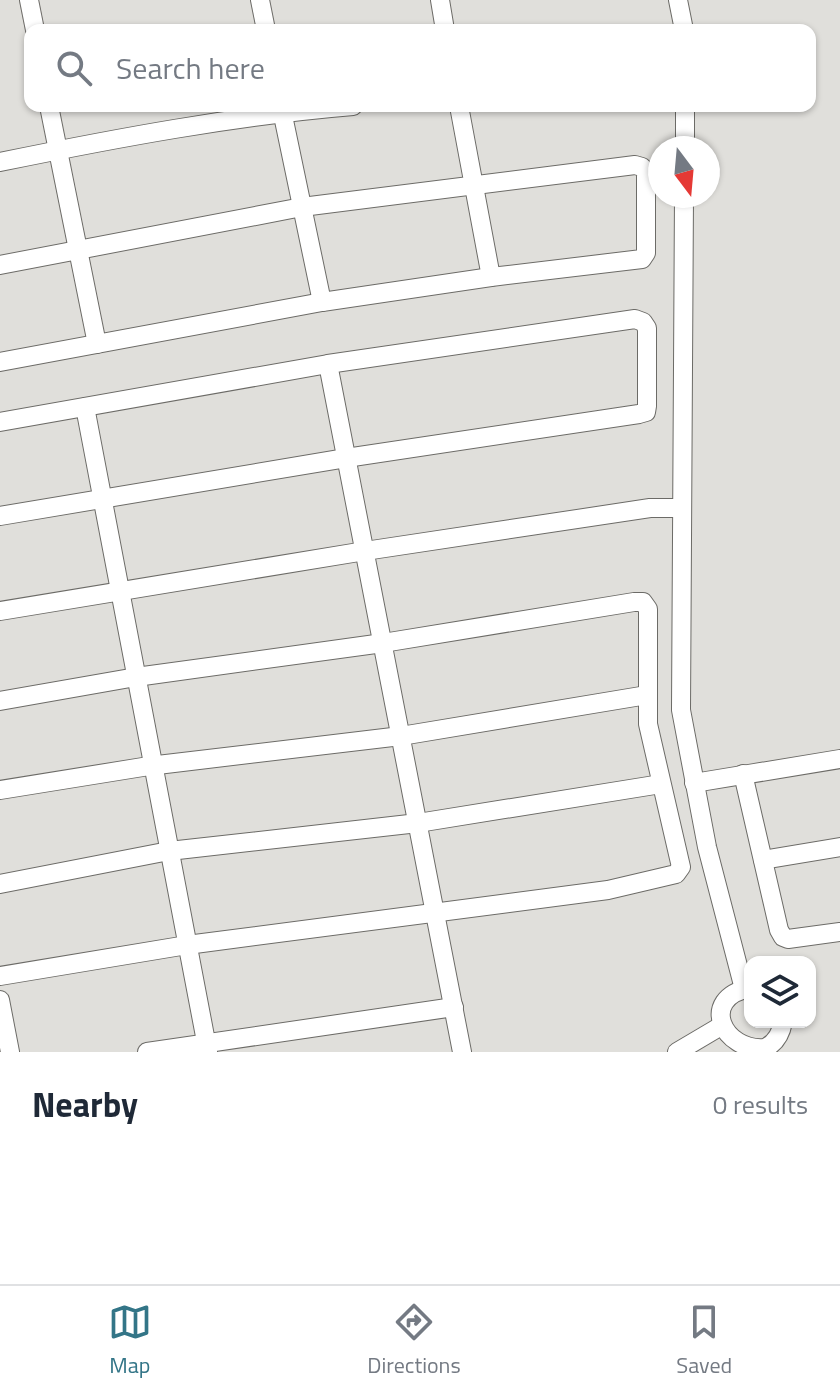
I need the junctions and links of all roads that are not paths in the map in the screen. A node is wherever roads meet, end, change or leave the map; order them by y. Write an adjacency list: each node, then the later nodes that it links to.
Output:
1 (29, 0): 5 (street)
2 (260, 0): 6 (street)
3 (440, 0): 7 (street)
4 (678, 0): 8 (street)
5 (34, 24)
6 (265, 24)
7 (444, 24)
8 (683, 24)
9 (50, 112): 15 (street)
10 (265, 112): 15 (street)
11 (282, 112): 18 (street)
12 (460, 112): 17 (street)
13 (685, 112): 14 (street)
14 (685, 136)
15 (58, 150): 16 (street); 20 (street)
16 (0, 162)
17 (474, 185): 18 (street); 22 (street); 22 (street)
18 (302, 207): 20 (street); 23 (street)
19 (684, 208): 31 (street)
20 (78, 250): 21 (street); 24 (street)
21 (0, 265)
22 (491, 277): 23 (street)
23 (322, 302): 24 (street)
24 (97, 344): 25 (street)
25 (0, 362)
26 (328, 364): 27 (street); 29 (street); 29 (street)
27 (85, 407): 28 (street); 30 (street)
28 (0, 422)
29 (346, 458): 30 (street); 33 (street)
30 (102, 499): 32 (street); 34 (street)
31 (682, 508): 33 (street); 44 (street)
32 (0, 516)
33 (365, 551): 34 (street); 36 (street)
34 (120, 591): 35 (street); 37 (street)
35 (0, 611)
36 (383, 643): 37 (street); 38 (street); 40 (street)
37 (136, 677): 39 (street); 42 (street)
38 (647, 695): 40 (street); 45 (street)
39 (0, 701)
40 (401, 736): 42 (street); 47 (street)
41 (840, 759): 43 (street)
42 (153, 765): 46 (street); 49 (street)
43 (743, 774): 44 (street); 50 (street)
44 (694, 783): 56 (street)
45 (661, 784): 47 (street); 52 (street)
46 (0, 790)
47 (418, 823): 49 (street); 52 (street)
48 (840, 847): 50 (street)
49 (169, 851): 51 (street); 54 (street)
50 (763, 860): 53 (street)
51 (0, 884)
52 (436, 913): 54 (street); 59 (street)
53 (840, 932)
54 (187, 945): 55 (street); 62 (street)
55 (0, 976)
56 (744, 977)
57 (744, 989): 60 (street)
58 (0, 1000): 63 (street)
59 (454, 1007): 62 (street); 65 (street)
60 (721, 1026): 61 (street); 66 (street)
61 (781, 1028)
62 (207, 1047): 64 (street)
63 (10, 1052)
64 (147, 1052)
65 (462, 1052)
66 (677, 1052)

